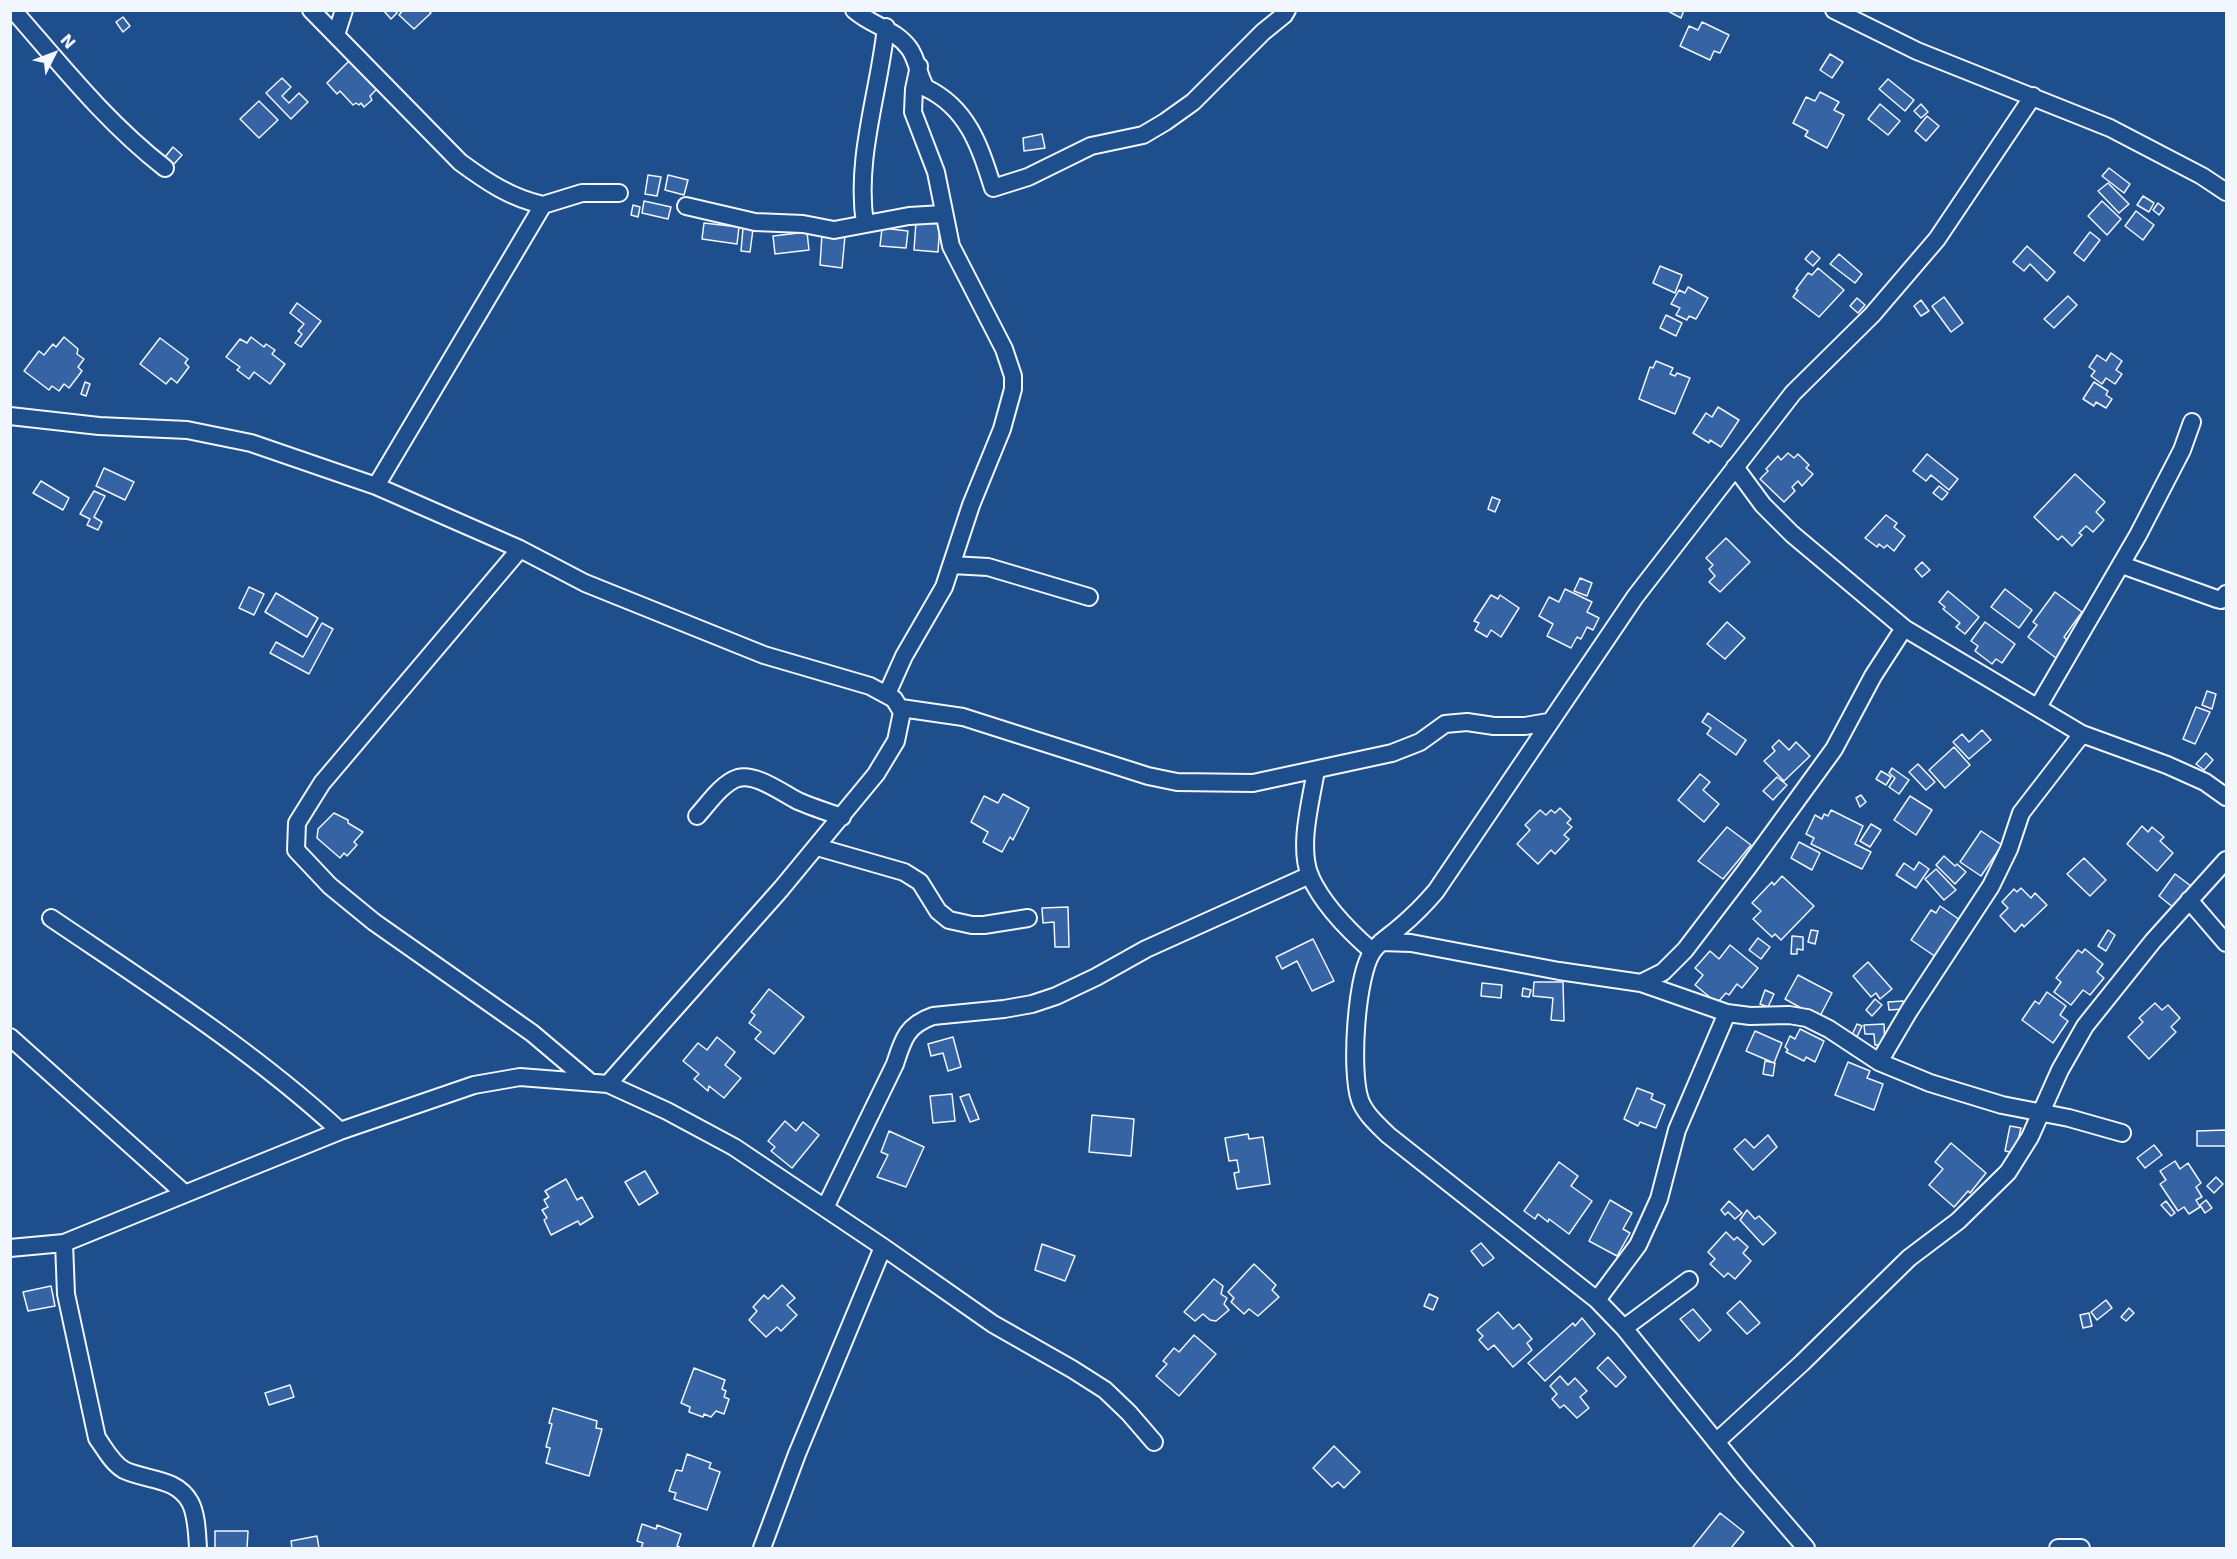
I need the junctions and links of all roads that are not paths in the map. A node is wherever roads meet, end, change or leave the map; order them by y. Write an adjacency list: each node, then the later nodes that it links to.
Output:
1 (13, 10): 11 (street)
2 (310, 10): 8 (street)
3 (344, 10): 8 (street)
4 (854, 10): 7 (street)
5 (1287, 10): 9 (street)
6 (1834, 10): 10 (street)
7 (886, 27): 9 (street); 17 (street)
8 (336, 35): 14 (street)
9 (919, 66): 16 (street)
10 (2033, 96): 12 (street); 20 (street)
11 (165, 168)
12 (2226, 192)
13 (619, 194): 14 (street)
14 (543, 205): 21 (street)
15 (686, 206): 17 (street)
16 (943, 214): 17 (street); 23 (street)
17 (865, 224)
18 (10, 416): 21 (street)
19 (2192, 422): 24 (street)
20 (1736, 467): 27 (street); 31 (street)
21 (376, 486): 22 (street)
22 (520, 549): 28 (street); 49 (street)
23 (952, 565): 26 (street); 28 (street)
24 (2122, 565): 25 (street); 29 (street)
25 (2226, 594)
26 (1089, 597)
27 (1904, 627): 29 (street); 45 (street)
28 (887, 694): 30 (street)
29 (2038, 707): 32 (street)
30 (901, 708): 33 (street); 36 (street)
31 (1548, 722): 33 (street); 44 (street)
32 (2082, 734): 34 (street); 48 (street)
33 (1316, 770): 39 (street)
34 (2226, 797)
35 (697, 816): 36 (street)
36 (842, 817): 37 (street)
37 (817, 847): 42 (street); 50 (street)
38 (2226, 860): 40 (street)
39 (1310, 875): 44 (street); 55 (street)
40 (2189, 900): 43 (street); 51 (street)
41 (51, 918): 52 (street)
42 (1028, 918)
43 (2226, 943)
44 (1377, 946): 45 (street); 60 (street)
45 (1641, 983): 46 (street)
46 (1727, 1013): 48 (street); 60 (street)
47 (10, 1037): 54 (street)
48 (1880, 1062): 51 (street)
49 (590, 1082): 50 (street); 52 (street)
50 (609, 1084): 55 (street)
51 (2040, 1112): 53 (street); 63 (street)
52 (340, 1131): 54 (street)
53 (2122, 1133)
54 (184, 1193): 56 (street)
55 (825, 1208): 57 (street)
56 (64, 1243): 58 (street); 64 (street)
57 (883, 1246): 62 (street); 65 (street)
58 (10, 1248)
59 (1689, 1280): 61 (street)
60 (1597, 1300): 61 (street)
61 (1624, 1328): 63 (street)
62 (1154, 1442)
63 (1716, 1442): 66 (street)
64 (198, 1548)
65 (762, 1548)
66 (1806, 1548)
67 (2058, 1548): 68 (street)
68 (2081, 1548)

